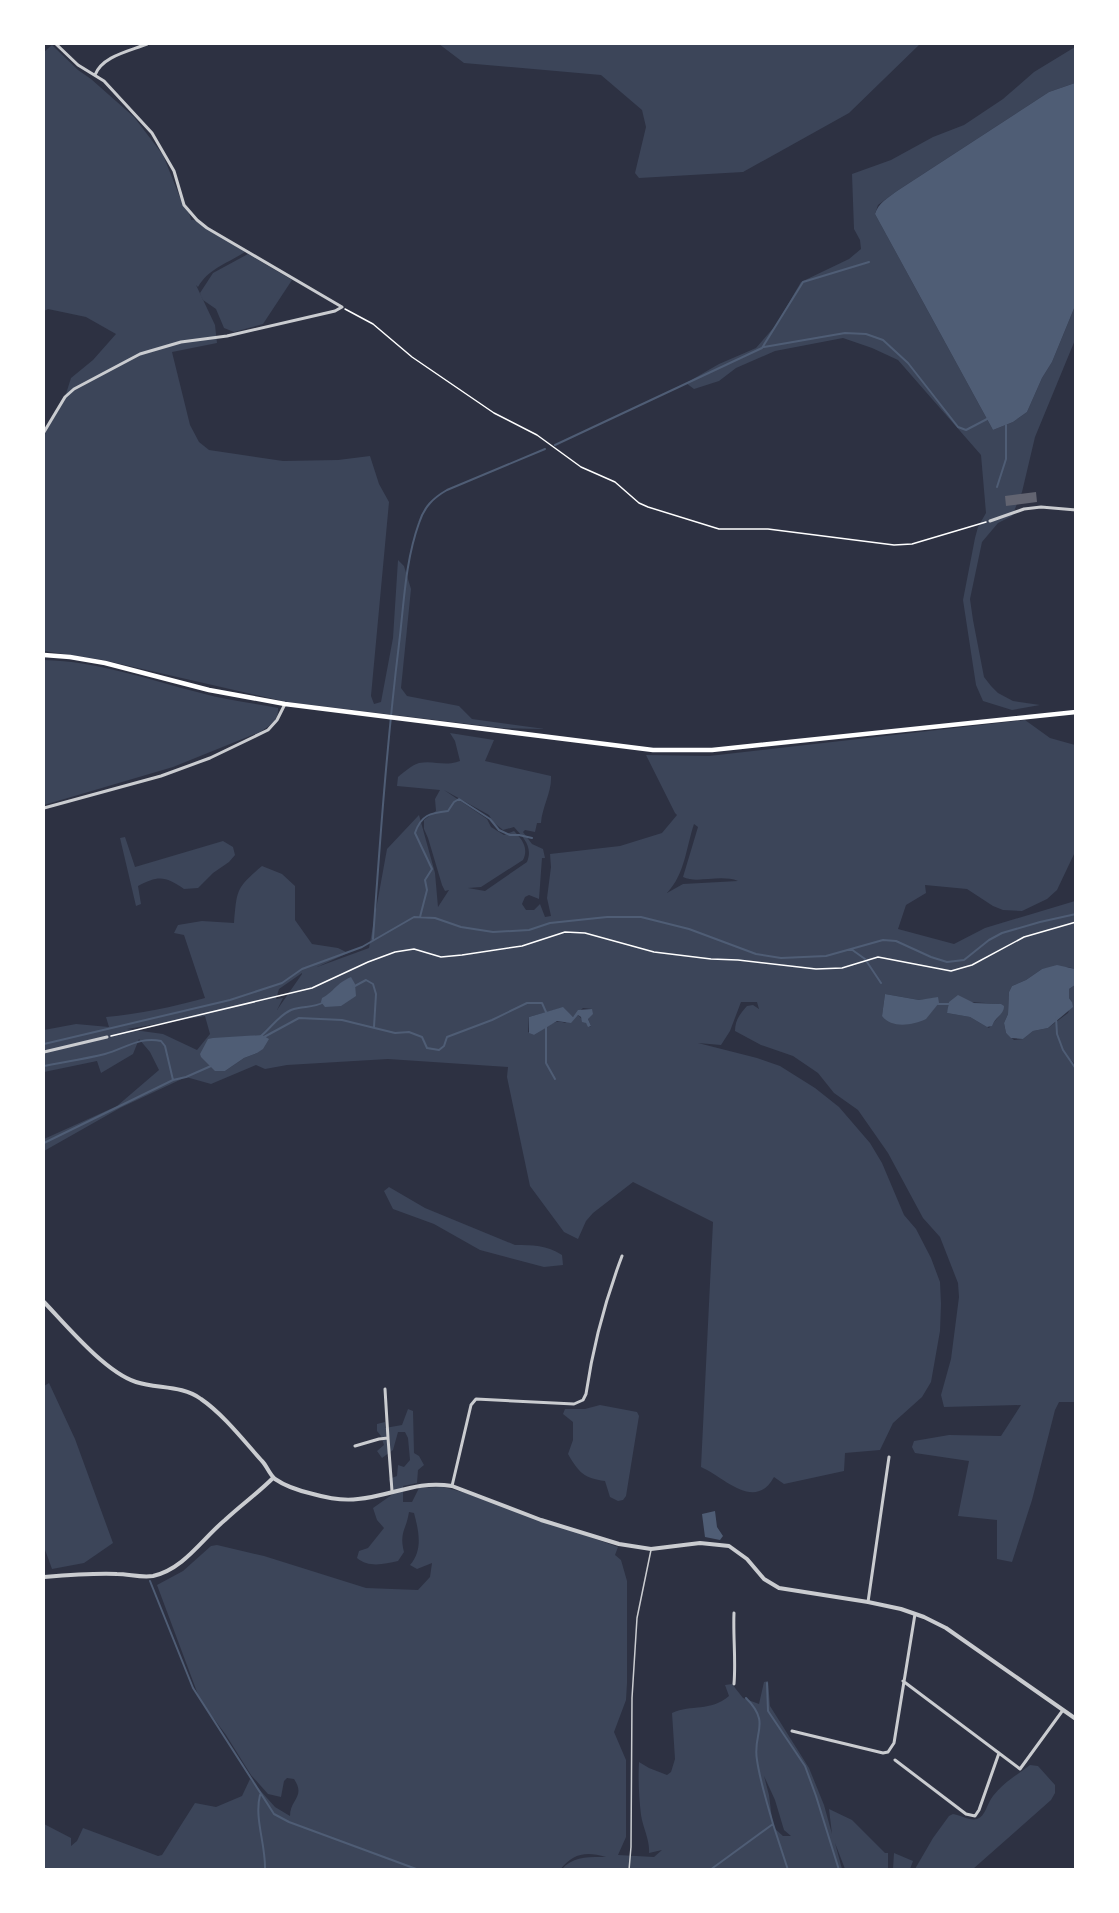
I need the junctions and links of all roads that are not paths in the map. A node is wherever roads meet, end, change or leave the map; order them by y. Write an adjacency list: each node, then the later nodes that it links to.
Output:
1 (56, 44): 3 (street)
2 (147, 44): 3 (street)
3 (95, 75): 4 (street)
4 (44, 432)
5 (1076, 510): 6 (street)
6 (990, 520)
7 (44, 655): 8 (main road)
8 (285, 705): 9 (main road); 10 (street)
9 (1076, 712)
10 (44, 807)
11 (107, 1037): 12 (street)
12 (44, 1052)
13 (622, 1256): 20 (street)
14 (44, 1302): 19 (street)
15 (385, 1389): 16 (street)
16 (388, 1438): 17 (street); 21 (street)
17 (356, 1446)
18 (889, 1457): 24 (street)
19 (273, 1478): 21 (street); 23 (street)
20 (452, 1486): 21 (street); 22 (street)
21 (392, 1491)
22 (651, 1549): 24 (street); 34 (lane)
23 (44, 1577)
24 (868, 1602): 26 (street)
25 (734, 1613): 28 (street)
26 (915, 1614): 27 (street); 29 (street)
27 (903, 1682): 31 (street); 32 (street)
28 (734, 1684)
29 (1063, 1710): 30 (street); 32 (street)
30 (1076, 1719)
31 (792, 1731)
32 (999, 1753): 33 (street)
33 (895, 1760)
34 (629, 1869)

